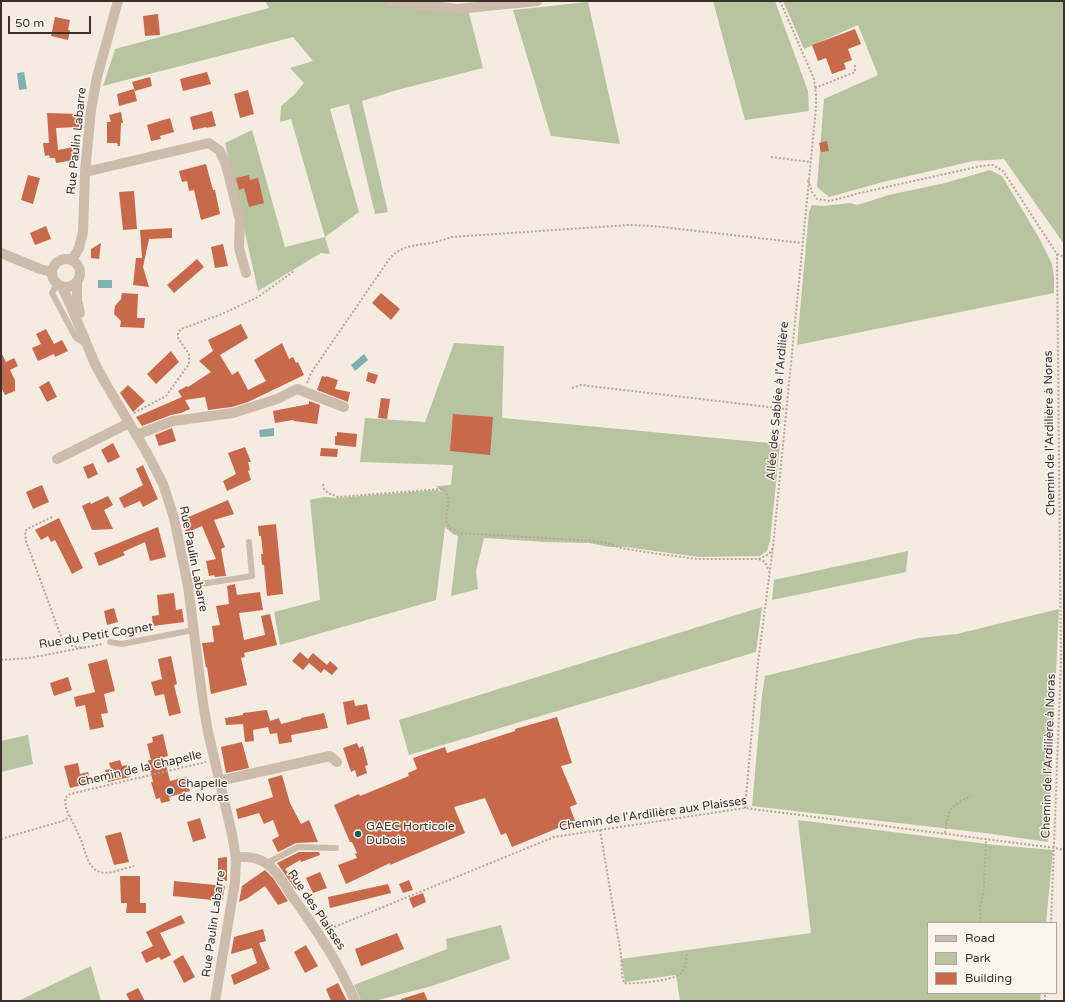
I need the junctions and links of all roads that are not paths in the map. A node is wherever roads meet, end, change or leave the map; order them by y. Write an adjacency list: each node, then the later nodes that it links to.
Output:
1 (118, 1): 4 (street, Rue Paulin Labarre)
2 (392, 1): 3 (street)
3 (537, 1)
4 (85, 172): 6 (street, Rue Paulin Labarre); 8 (street)
5 (1, 253): 7 (street)
6 (72, 260): 7 (street); 9 (street)
7 (52, 272): 10 (street)
8 (246, 272)
9 (77, 282): 10 (street); 11 (street)
10 (59, 286): 11 (street)
11 (86, 341): 13 (street, Rue Paulin Labarre)
12 (344, 407): 14 (street)
13 (127, 420): 14 (street, Rue Paulin Labarre); 15 (street)
14 (136, 435): 17 (street, Rue Paulin Labarre)
15 (57, 459)
16 (249, 542): 17 (lane)
17 (188, 586): 18 (street, Rue Paulin Labarre)
18 (193, 630): 19 (lane, Rue du Petit Cognet); 21 (street, Rue Paulin Labarre)
19 (110, 642)
20 (337, 762): 21 (street)
21 (219, 781): 23 (street, Rue Paulin Labarre)
22 (336, 848): 24 (lane)
23 (236, 858): 24 (street, Rue des Plaisses); 25 (street, Rue Paulin Labarre)
24 (265, 864): 26 (street, Rue des Plaisses)
25 (215, 1001)
26 (355, 1001)

